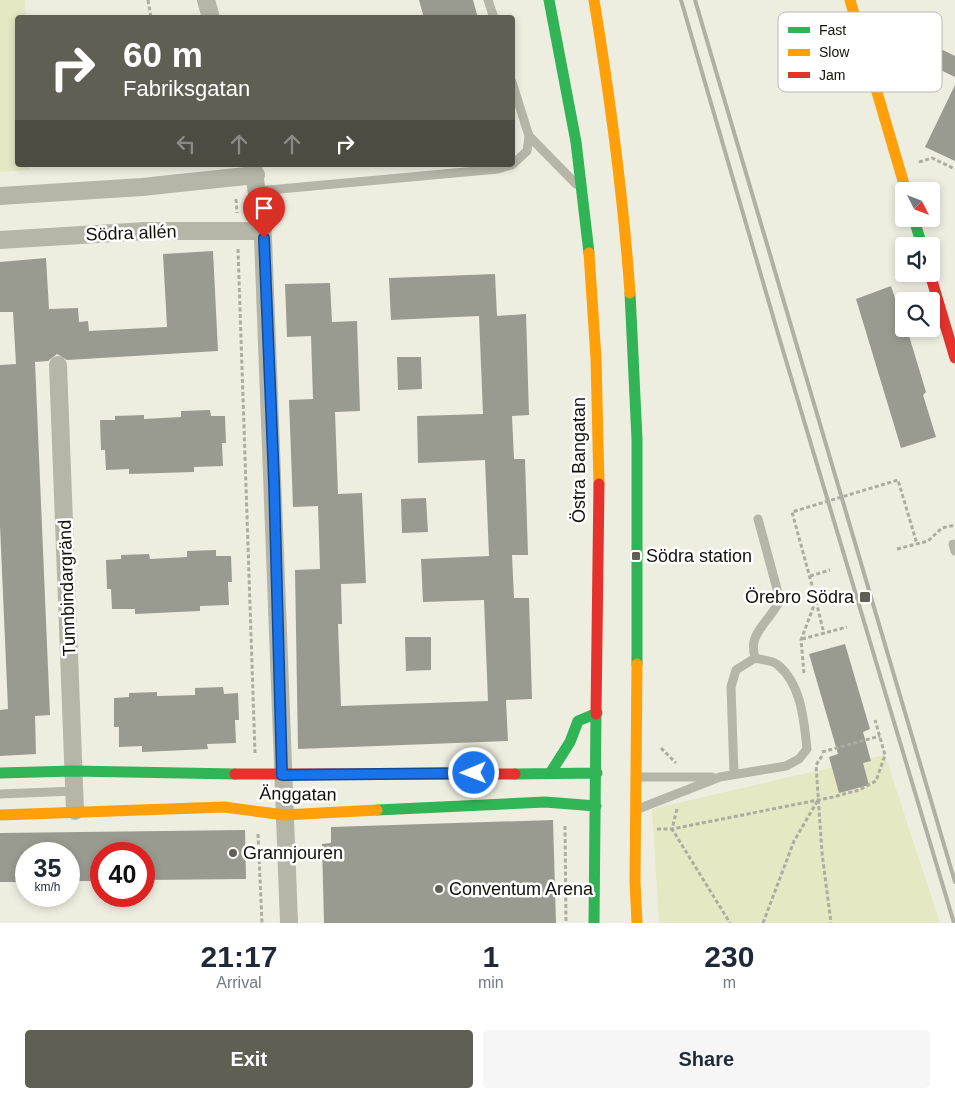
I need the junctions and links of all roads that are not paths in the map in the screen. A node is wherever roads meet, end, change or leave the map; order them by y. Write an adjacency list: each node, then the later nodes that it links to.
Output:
1 (206, 0): 7 (street)
2 (488, 0): 8 (lane)
3 (549, 0): 16 (main road, Östra Bangatan)
4 (594, 0): 33 (main road)
5 (850, 0): 6 (main road)
6 (854, 12)
7 (210, 15)
8 (493, 15)
9 (515, 92): 11 (lane)
10 (877, 92): 15 (main road)
11 (528, 136): 12 (lane); 16 (lane)
12 (515, 162)
13 (505, 167): 14 (lane)
14 (256, 177): 17 (street); 18 (street)
15 (903, 182)
16 (584, 191): 26 (main road, Östra Bangatan)
17 (0, 196)
18 (263, 231): 19 (street, Södra allén); 32 (street)
19 (0, 240)
20 (933, 282): 21 (main road)
21 (951, 332): 22 (main road)
22 (955, 358)
23 (58, 365): 27 (street, Tunnbindargränd)
24 (758, 519): 25 (lane)
25 (755, 658): 31 (lane); 31 (lane)
26 (597, 713): 28 (main road); 30 (main road, Östra Bangatan)
27 (73, 771): 29 (main road, Änggatan); 32 (main road, Änggatan); 35 (street, Tunnbindargränd)
28 (551, 772): 30 (main road, Änggatan); 32 (main road, Änggatan)
29 (0, 773)
30 (602, 773): 37 (main road, Östra Bangatan)
31 (734, 774): 34 (lane)
32 (282, 775): 41 (street)
33 (630, 776): 34 (lane); 38 (main road)
34 (720, 777): 38 (lane)
35 (74, 791): 36 (lane); 39 (street, Tunnbindargränd)
36 (0, 794)
37 (601, 806): 41 (main road, Änggatan); 43 (main road, Östra Bangatan)
38 (630, 809): 44 (main road)
39 (75, 811): 40 (main road, Änggatan); 41 (main road, Änggatan)
40 (0, 815)
41 (284, 815): 42 (street)
42 (288, 923)
43 (594, 923)
44 (637, 923)

